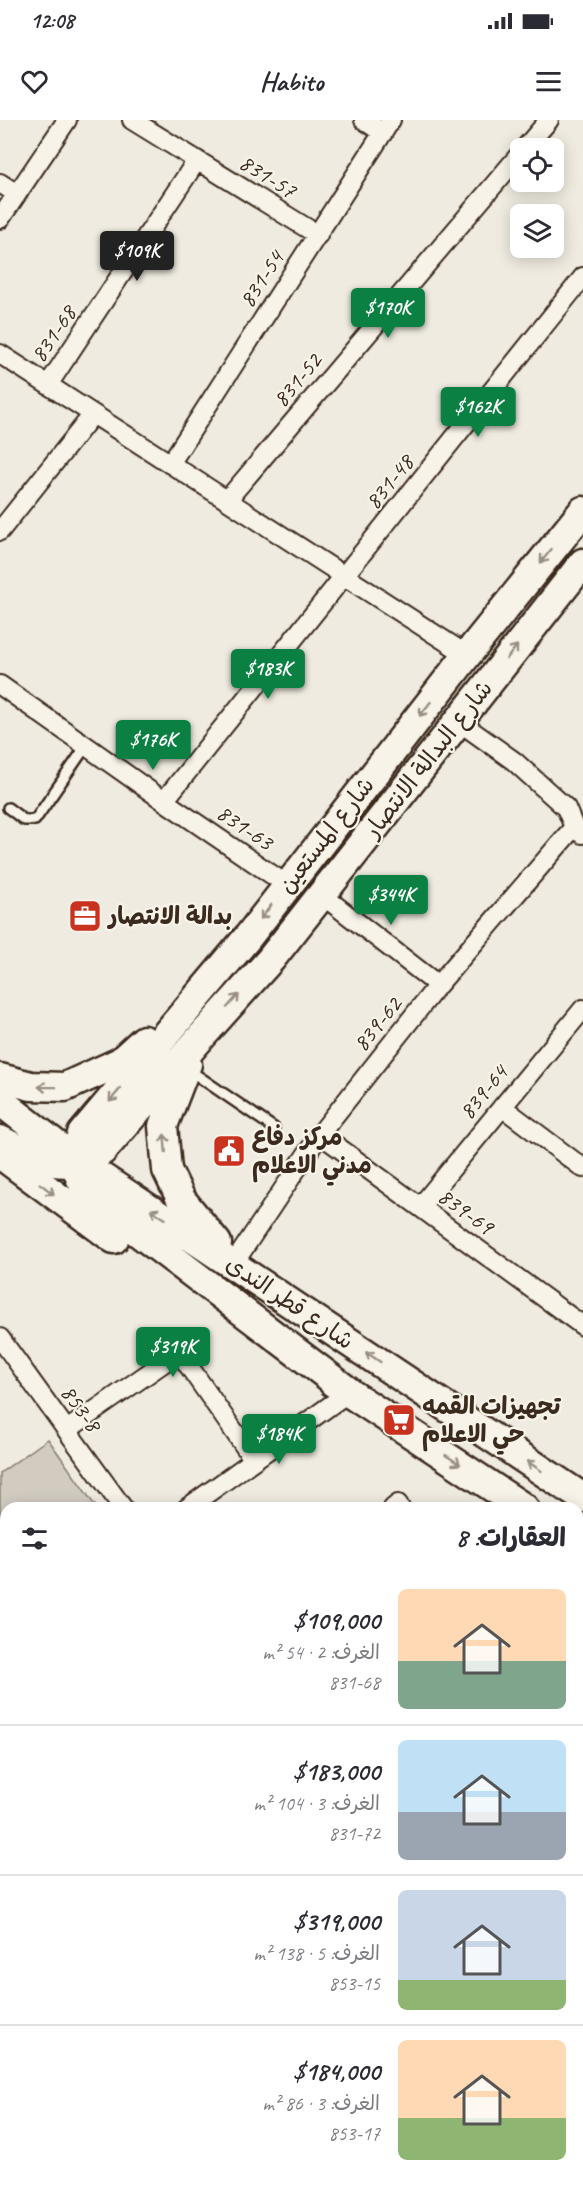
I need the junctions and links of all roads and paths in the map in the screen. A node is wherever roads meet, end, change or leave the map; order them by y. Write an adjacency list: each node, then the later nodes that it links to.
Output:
1 (67, 120): 10 (street)
2 (132, 120): 7 (street, 831-57)
3 (364, 120): 5 (street)
4 (549, 120): 6 (street)
5 (387, 126): 12 (street, 831-54)
6 (534, 138)
7 (197, 160): 12 (street, 831-57); 15 (street, 831-68)
8 (510, 166): 18 (street, 831-52)
9 (0, 183): 10 (street)
10 (17, 194): 11 (street)
11 (0, 219)
12 (318, 235): 17 (street, 831-54)
13 (583, 277): 22 (street, 831-48)
14 (2, 357): 15 (street)
15 (48, 385): 16 (street)
16 (93, 414): 17 (street); 20 (street)
17 (170, 464): 18 (street)
18 (227, 500): 22 (street)
19 (583, 511): 23 (main road, شارع المستعين, one-way to 23)
20 (0, 531)
21 (583, 563): 25 (main road, شارع البدالة الانتصار, one-way to 21)
22 (344, 576): 23 (street); 27 (street, 831-48)
23 (467, 655): 30 (main road, شارع المستعين, one-way to 30)
24 (0, 685): 26 (street, 831-63)
25 (458, 721): 29 (street); 31 (main road, شارع البدالة الانتصار)
26 (86, 746): 27 (street, 831-63); 28 (lane)
27 (164, 801): 30 (street, 831-63)
28 (8, 808)
29 (578, 831): 35 (street, 839-62)
30 (287, 885): 32 (main road, شارع المستعين, one-way to 32)
31 (322, 895): 33 (main road, شارع البدالة الانتصار); 35 (street)
32 (248, 937): 33 (main road); 34 (main road, شارع المستعين)
33 (271, 959): 37 (main road, شارع البدالة الانتصار, one-way to 33)
34 (214, 976): 39 (main road, one-way to 39); 46 (main road, شارع المستعين, one-way to 46)
35 (438, 985): 43 (street, 839-62)
36 (583, 1008): 41 (street, 839-64)
37 (202, 1036): 38 (main road); 46 (main road, شارع البدالة الانتصار)
38 (186, 1067): 42 (lane); 49 (main road, one-way to 38)
39 (0, 1078)
40 (0, 1101): 46 (main road, شارع قطر الندى)
41 (502, 1107): 47 (street); 48 (street, 839-64)
42 (274, 1128)
43 (320, 1134): 48 (street, 839-69); 49 (street, 839-62)
44 (0, 1140): 46 (main road)
45 (0, 1154): 52 (main road, شارع قطر الندى, one-way to 52)
46 (77, 1161): 49 (main road, شارع قطر الندى, one-way to 46); 52 (main road)
47 (583, 1168)
48 (420, 1207): 50 (street, 839-69)
49 (234, 1263): 55 (main road, شارع قطر الندى, one-way to 49)
50 (583, 1326)
51 (0, 1338): 53 (street, 853-8)
52 (349, 1392): 54 (street); 58 (main road, شارع قطر الندى, one-way to 58)
53 (67, 1430): 54 (street); 56 (street, 853-8)
54 (254, 1460): 57 (street)
55 (583, 1498)
56 (119, 1502)
57 (195, 1502)
58 (515, 1502)

